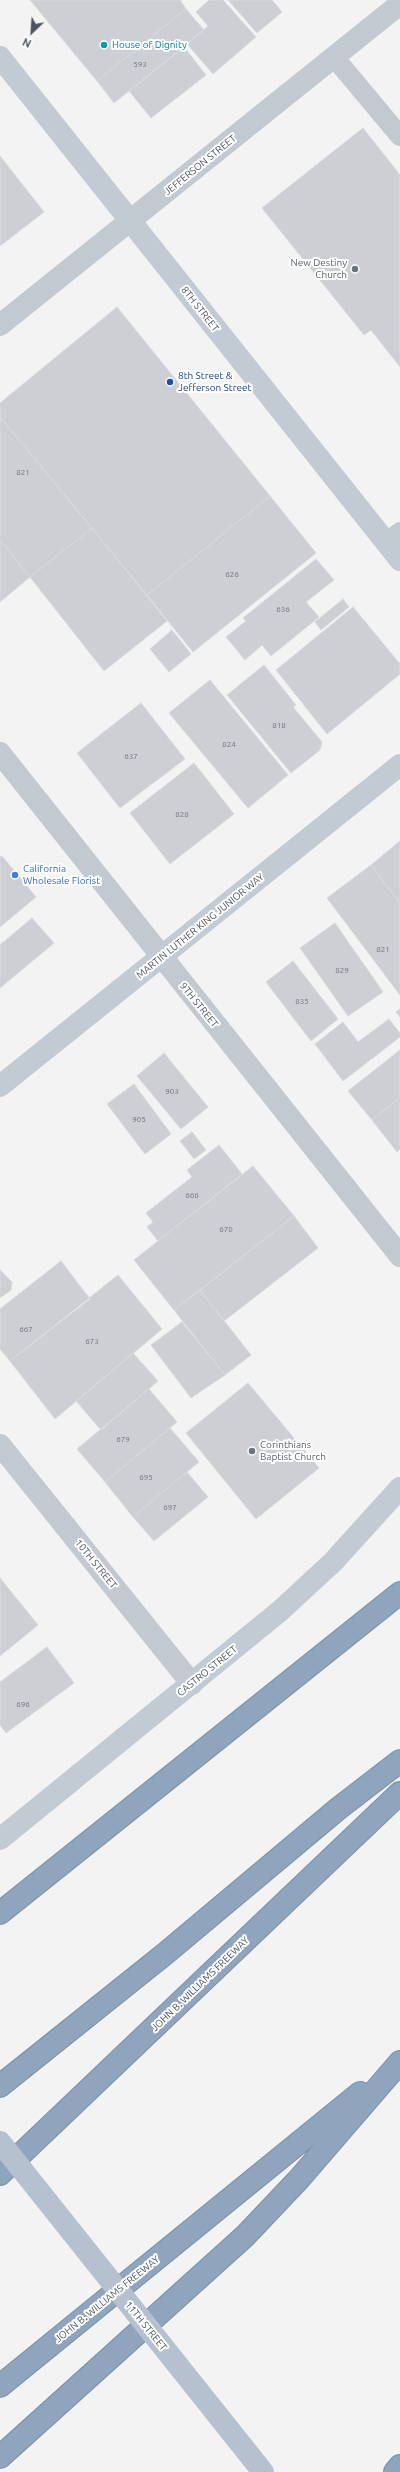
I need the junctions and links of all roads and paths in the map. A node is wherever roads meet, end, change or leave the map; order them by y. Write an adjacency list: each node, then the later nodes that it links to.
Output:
1 (400, 4): 3 (street, JEFFERSON STREET)
2 (0, 57): 5 (street, 8TH STREET)
3 (334, 57): 4 (lane); 5 (street, JEFFERSON STREET)
4 (400, 136)
5 (130, 222): 6 (street, JEFFERSON STREET); 7 (street, 8TH STREET)
6 (0, 325)
7 (393, 538): 8 (street, 8TH STREET)
8 (400, 560)
9 (0, 754): 11 (street, 9TH STREET)
10 (400, 765): 11 (street, MARTIN LUTHER KING JUNIOR WAY)
11 (162, 958): 12 (street, MARTIN LUTHER KING JUNIOR WAY); 13 (street, 9TH STREET)
12 (0, 1086)
13 (400, 1256)
14 (0, 1445): 17 (street, 10TH STREET)
15 (400, 1488): 17 (street, CASTRO STREET)
16 (400, 1592): 21 (highway)
17 (192, 1684): 20 (street, CASTRO STREET)
18 (400, 1761): 23 (highway)
19 (400, 1793): 25 (highway, JOHN B. WILLIAMS FREEWAY)
20 (0, 1839)
21 (0, 1913)
22 (400, 2061): 26 (highway, JOHN B. WILLIAMS FREEWAY); 27 (highway)
23 (0, 2086)
24 (0, 2142): 29 (main road, 11TH STREET, bridge)
25 (0, 2174)
26 (0, 2386)
27 (0, 2457)
28 (400, 2466): 30 (highway)
29 (263, 2472)
30 (395, 2472)

